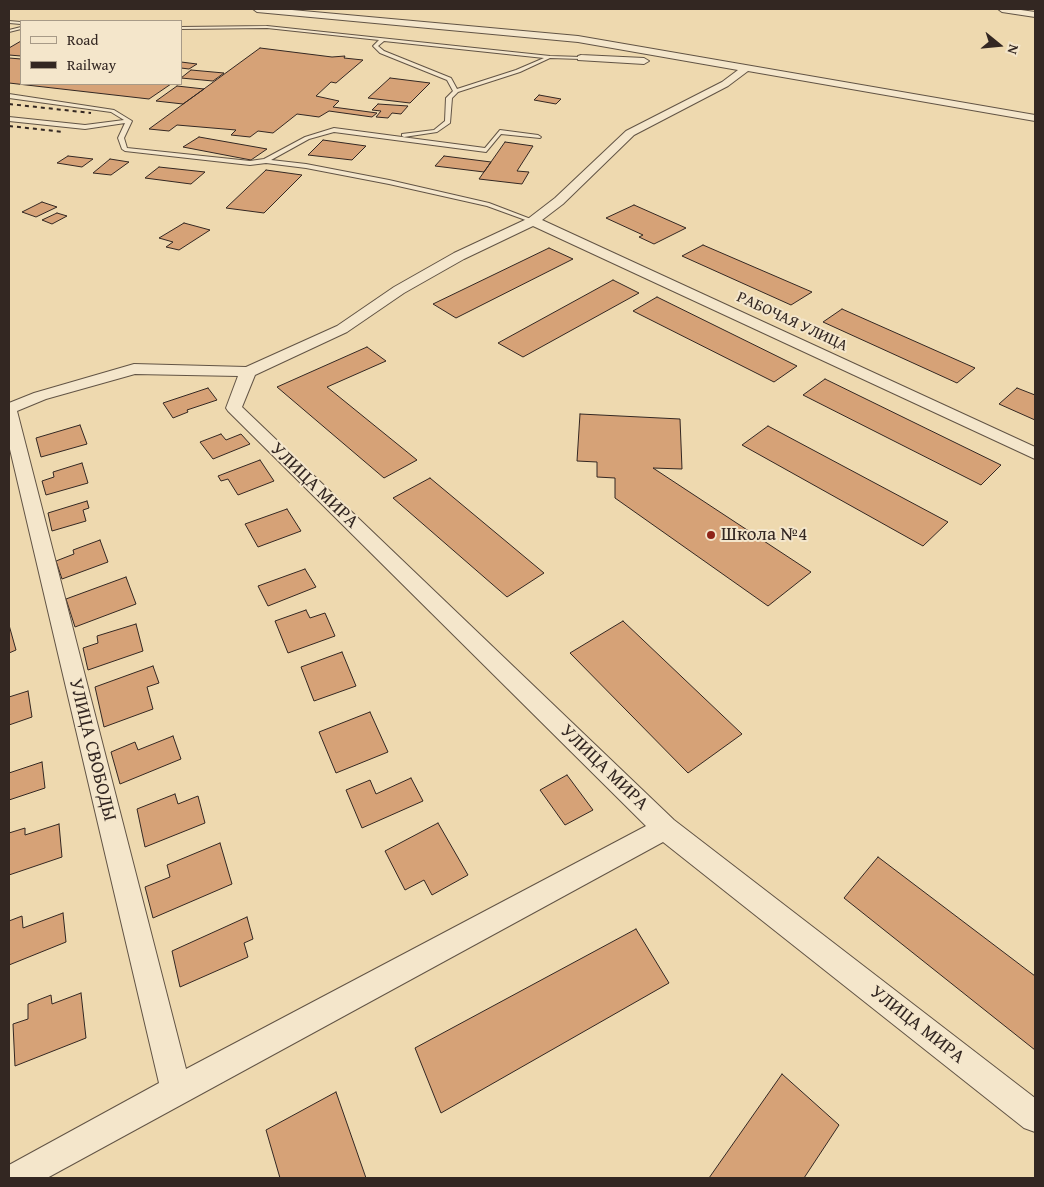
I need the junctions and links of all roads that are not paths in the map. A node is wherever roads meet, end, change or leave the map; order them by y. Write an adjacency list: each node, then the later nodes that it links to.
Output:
1 (257, 9): 5 (street)
2 (1002, 9): 4 (street)
3 (397, 13): 5 (street)
4 (1035, 15)
5 (384, 21): 10 (street)
6 (182, 28): 7 (lane)
7 (382, 40): 8 (lane); 12 (lane)
8 (550, 57): 9 (lane); 12 (lane)
9 (581, 58): 10 (street)
10 (694, 58): 11 (street)
11 (748, 67): 14 (street); 20 (street)
12 (456, 91): 17 (lane)
13 (9, 96): 16 (lane)
14 (1035, 118)
15 (9, 119): 16 (lane)
16 (129, 121): 19 (lane)
17 (378, 136): 18 (lane); 19 (lane)
18 (538, 137)
19 (265, 161): 20 (lane)
20 (533, 221): 21 (street); 23 (street, РАБОЧАЯ УЛИЦА)
21 (248, 372): 22 (street); 24 (street, УЛИЦА МИРА)
22 (9, 410): 25 (street, УЛИЦА СВОБОДЫ)
23 (1035, 454)
24 (665, 828): 25 (street); 26 (street, УЛИЦА МИРА)
25 (176, 1090): 27 (street)
26 (1035, 1117)
27 (16, 1178)

